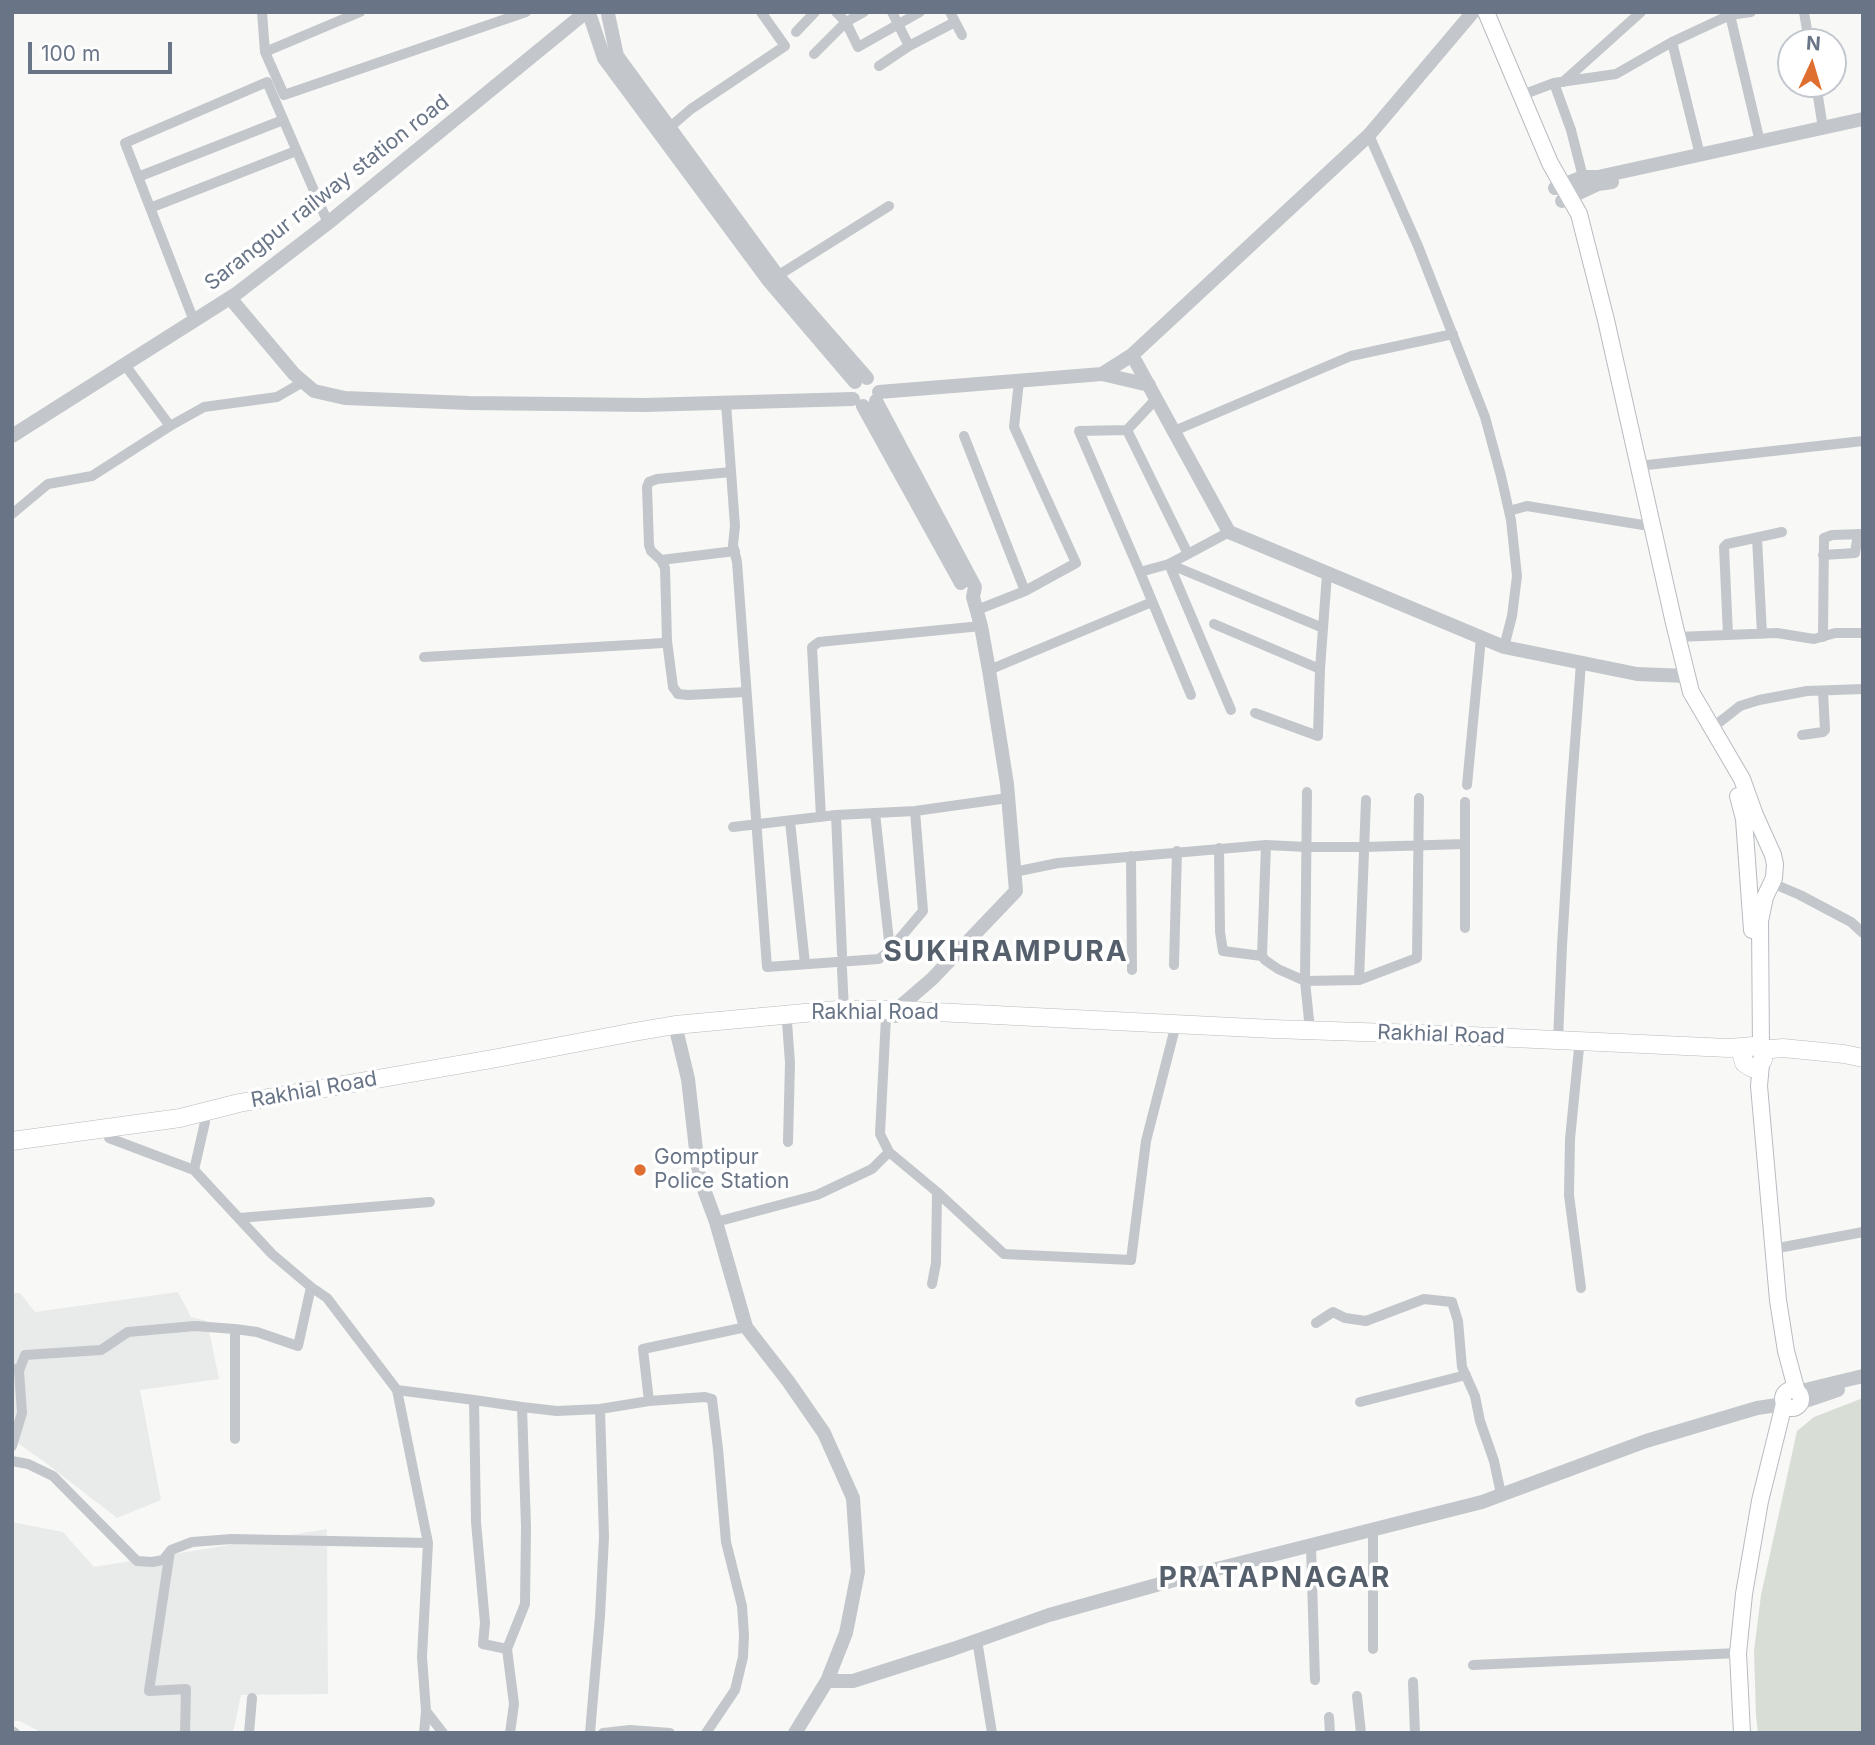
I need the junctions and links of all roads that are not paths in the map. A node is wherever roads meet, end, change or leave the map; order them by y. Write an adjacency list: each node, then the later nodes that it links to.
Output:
1 (262, 12): 24 (street)
2 (360, 12): 24 (street)
3 (526, 12): 29 (street)
4 (761, 12): 34 (street)
5 (815, 12): 20 (street)
6 (836, 12): 18 (street)
7 (864, 12): 18 (street)
8 (892, 12): 19 (street)
9 (920, 12): 19 (street)
10 (1475, 12): 36 (street); 43 (main road)
11 (1486, 12): 28 (main road)
12 (1641, 12): 27 (street)
13 (1751, 12): 16 (street)
14 (587, 13): 15 (street); 46 (street, Sarangpur railway station road); 47 (street)
15 (609, 13): 34 (street)
16 (1730, 15): 22 (street); 37 (street)
17 (952, 17): 21 (street); 23 (street)
18 (846, 22): 19 (street); 25 (street)
19 (898, 24): 23 (street)
20 (796, 32)
21 (962, 35)
22 (1672, 42): 27 (street); 39 (street)
23 (909, 46): 26 (street)
24 (265, 52): 29 (street)
25 (814, 54)
26 (878, 66)
27 (1559, 82): 28 (street); 42 (street)
28 (1522, 95): 43 (main road)
29 (279, 97): 32 (street); 41 (street)
30 (1818, 98): 35 (street)
31 (1863, 119): 35 (street)
32 (283, 120): 38 (street); 41 (street)
33 (1863, 127): 40 (street)
34 (669, 128): 47 (street)
35 (1823, 128): 37 (street)
36 (1369, 135): 50 (street); 51 (street)
37 (1760, 142): 39 (street)
38 (296, 151): 45 (street); 46 (street)
39 (1700, 155): 40 (street)
40 (1645, 171): 42 (street); 43 (street)
41 (138, 177): 45 (street)
42 (1583, 177): 43 (street)
43 (1563, 193): 67 (main road); 71 (main road)
44 (889, 206): 47 (street)
45 (150, 208): 49 (street)
46 (328, 223): 48 (street, Sarangpur railway station road)
47 (773, 278): 54 (street)
48 (230, 298): 49 (street, Sarangpur railway station road); 56 (street)
49 (194, 321): 52 (street, Sarangpur railway station road)
50 (1453, 334): 63 (street); 69 (street)
51 (1132, 355): 53 (street); 57 (street)
52 (125, 365): 61 (street); 64 (street, Sarangpur railway station road)
53 (1102, 374): 55 (street); 57 (street)
54 (861, 380): 58 (street); 58 (street)
55 (1019, 380): 58 (street); 83 (street)
56 (303, 382): 60 (street); 61 (street)
57 (1149, 385): 59 (street)
58 (868, 399): 60 (street); 85 (street)
59 (1156, 399): 62 (street); 63 (street)
60 (726, 404): 68 (street)
61 (170, 426): 70 (street)
62 (1127, 430): 77 (street); 81 (street)
63 (1174, 431): 72 (street)
64 (12, 436)
65 (964, 436): 83 (street)
66 (1863, 441): 67 (street)
67 (1638, 466): 92 (main road)
68 (731, 472): 76 (street); 79 (street)
69 (1509, 511): 71 (street); 96 (street)
70 (12, 514)
71 (1643, 525): 101 (main road)
72 (1229, 532): 77 (street); 82 (street)
73 (1782, 532): 75 (street)
74 (1860, 534): 78 (street); 78 (street)
75 (1757, 538): 90 (street); 91 (street)
76 (735, 551): 79 (street); 104 (street)
77 (1188, 554): 80 (street)
78 (1824, 555): 93 (street)
79 (661, 560): 95 (street)
80 (1169, 564): 81 (street); 88 (street); 106 (street)
81 (1140, 572): 84 (street)
82 (1327, 574): 88 (street); 94 (street)
83 (1025, 591): 85 (street)
84 (1152, 602): 100 (street); 105 (street)
85 (975, 603): 87 (street)
86 (1214, 624): 99 (street)
87 (981, 626): 100 (street); 120 (street)
88 (1323, 628): 99 (street)
89 (1863, 633): 93 (street)
90 (1762, 634): 91 (street); 93 (street)
91 (1728, 635): 92 (street)
92 (1677, 637): 101 (main road)
93 (1823, 637)
94 (1481, 638): 96 (street); 111 (street)
95 (667, 641): 97 (street); 104 (street)
96 (1504, 647): 98 (street)
97 (424, 657)
98 (1581, 663): 101 (street); 155 (street)
99 (1320, 669): 107 (street)
100 (989, 670): 113 (street)
101 (1683, 675): 108 (main road); 110 (main road)
102 (1863, 690): 103 (street)
103 (1823, 691): 108 (street); 109 (street)
104 (746, 692): 123 (street)
105 (1191, 695)
106 (1231, 710)
107 (1255, 713)
108 (1712, 728): 110 (main road)
109 (1802, 735)
110 (1739, 781): 121 (main road)
111 (1467, 785)
112 (1307, 792): 128 (street)
113 (1008, 798): 117 (street); 135 (street)
114 (1419, 798): 127 (street)
115 (1366, 800): 129 (street)
116 (1465, 802): 125 (street)
117 (915, 811): 118 (street); 140 (street)
118 (875, 813): 119 (street); 140 (street)
119 (836, 815): 120 (street); 141 (street)
120 (821, 817): 122 (street)
121 (1750, 817): 133 (main road); 134 (main road)
122 (790, 821): 123 (street); 143 (street)
123 (756, 825): 124 (street); 143 (street)
124 (733, 827)
125 (1465, 844): 127 (street); 138 (street)
126 (1266, 845): 128 (street); 130 (street); 142 (street)
127 (1418, 845): 129 (street); 147 (street)
128 (1307, 847): 129 (street); 148 (street)
129 (1364, 847): 147 (street)
130 (1219, 848): 131 (street); 142 (street)
131 (1177, 851): 132 (street); 144 (street)
132 (1131, 856): 135 (street); 146 (street)
133 (1775, 864): 136 (main road); 137 (street)
134 (1749, 870): 136 (main road); 157 (main road)
135 (1014, 872): 150 (street)
136 (1772, 883): 137 (street); 157 (main road)
137 (1800, 895): 139 (street)
138 (1465, 928)
139 (1863, 933)
140 (890, 950): 143 (street)
141 (842, 954)
142 (1262, 956): 148 (street)
143 (805, 964)
144 (1174, 965)
145 (842, 970): 149 (street)
146 (1132, 970)
147 (1359, 980): 148 (street)
148 (1305, 981): 153 (street)
149 (844, 1010): 150 (main road, Rakhial Road); 152 (main road, Rakhial Road)
150 (893, 1015): 151 (main road, Rakhial Road); 153 (main road, Rakhial Road); 154 (main road, Rakhial Road); 165 (street)
151 (787, 1022): 152 (main road, Rakhial Road); 163 (street)
152 (675, 1029): 160 (main road, Rakhial Road); 162 (main road, Rakhial Road); 170 (street)
153 (1310, 1030): 155 (main road, Rakhial Road)
154 (1174, 1032): 156 (main road, Rakhial Road); 167 (street)
155 (1558, 1040): 157 (main road, Rakhial Road)
156 (1579, 1048): 157 (main road, Rakhial Road); 175 (street)
157 (1753, 1058): 158 (main road, Rakhial Road); 159 (main road, Rakhial Road); 172 (main road); 184 (main road)
158 (1863, 1058)
159 (1863, 1071)
160 (205, 1122): 161 (main road, Rakhial Road); 166 (street)
161 (109, 1138): 164 (main road, Rakhial Road); 166 (street)
162 (12, 1141)
163 (789, 1142)
164 (12, 1149)
165 (889, 1152): 167 (street); 170 (street)
166 (194, 1170): 169 (street)
167 (937, 1192): 173 (street)
168 (430, 1202): 169 (street)
169 (239, 1218): 174 (street)
170 (716, 1222): 177 (street)
171 (1863, 1232): 172 (street)
172 (1773, 1249): 184 (main road)
173 (932, 1284)
174 (311, 1287): 178 (street); 183 (street)
175 (1581, 1288)
176 (1316, 1323): 180 (street)
177 (746, 1328): 186 (street); 203 (street)
178 (235, 1329): 179 (street); 190 (street)
179 (15, 1369): 191 (street)
180 (1466, 1376): 187 (street); 193 (street)
181 (1863, 1376): 184 (street)
182 (1863, 1382): 184 (street)
183 (397, 1390): 185 (street); 195 (street)
184 (1790, 1399): 193 (street); 201 (main road); 225 (main road)
185 (474, 1400): 188 (street); 199 (street)
186 (649, 1401): 189 (street); 218 (street)
187 (1360, 1402)
188 (522, 1408): 189 (street); 199 (street)
189 (600, 1409): 215 (street)
190 (235, 1439)
191 (12, 1446)
192 (12, 1461): 197 (street)
193 (1501, 1494): 194 (street)
194 (1373, 1530): 196 (street); 200 (street)
195 (428, 1543): 197 (street); 208 (street)
196 (1311, 1546): 198 (street); 204 (street)
197 (171, 1550): 210 (street)
198 (977, 1640): 203 (street); 220 (street)
199 (507, 1649): 214 (street)
200 (1373, 1649)
201 (1738, 1653): 202 (street); 224 (main road)
202 (1473, 1665)
203 (827, 1681): 219 (street)
204 (1315, 1681)
205 (1413, 1682): 223 (street)
206 (1357, 1696): 222 (street)
207 (252, 1698): 211 (street)
208 (425, 1711): 212 (street); 213 (street)
209 (1329, 1717): 221 (street)
210 (185, 1733)
211 (249, 1733)
212 (424, 1733)
213 (443, 1733)
214 (510, 1733)
215 (590, 1733)
216 (603, 1733): 217 (street)
217 (670, 1733)
218 (706, 1733)
219 (795, 1733)
220 (992, 1733)
221 (1330, 1733)
222 (1361, 1733)
223 (1415, 1733)
224 (1742, 1733)
225 (1749, 1733)

